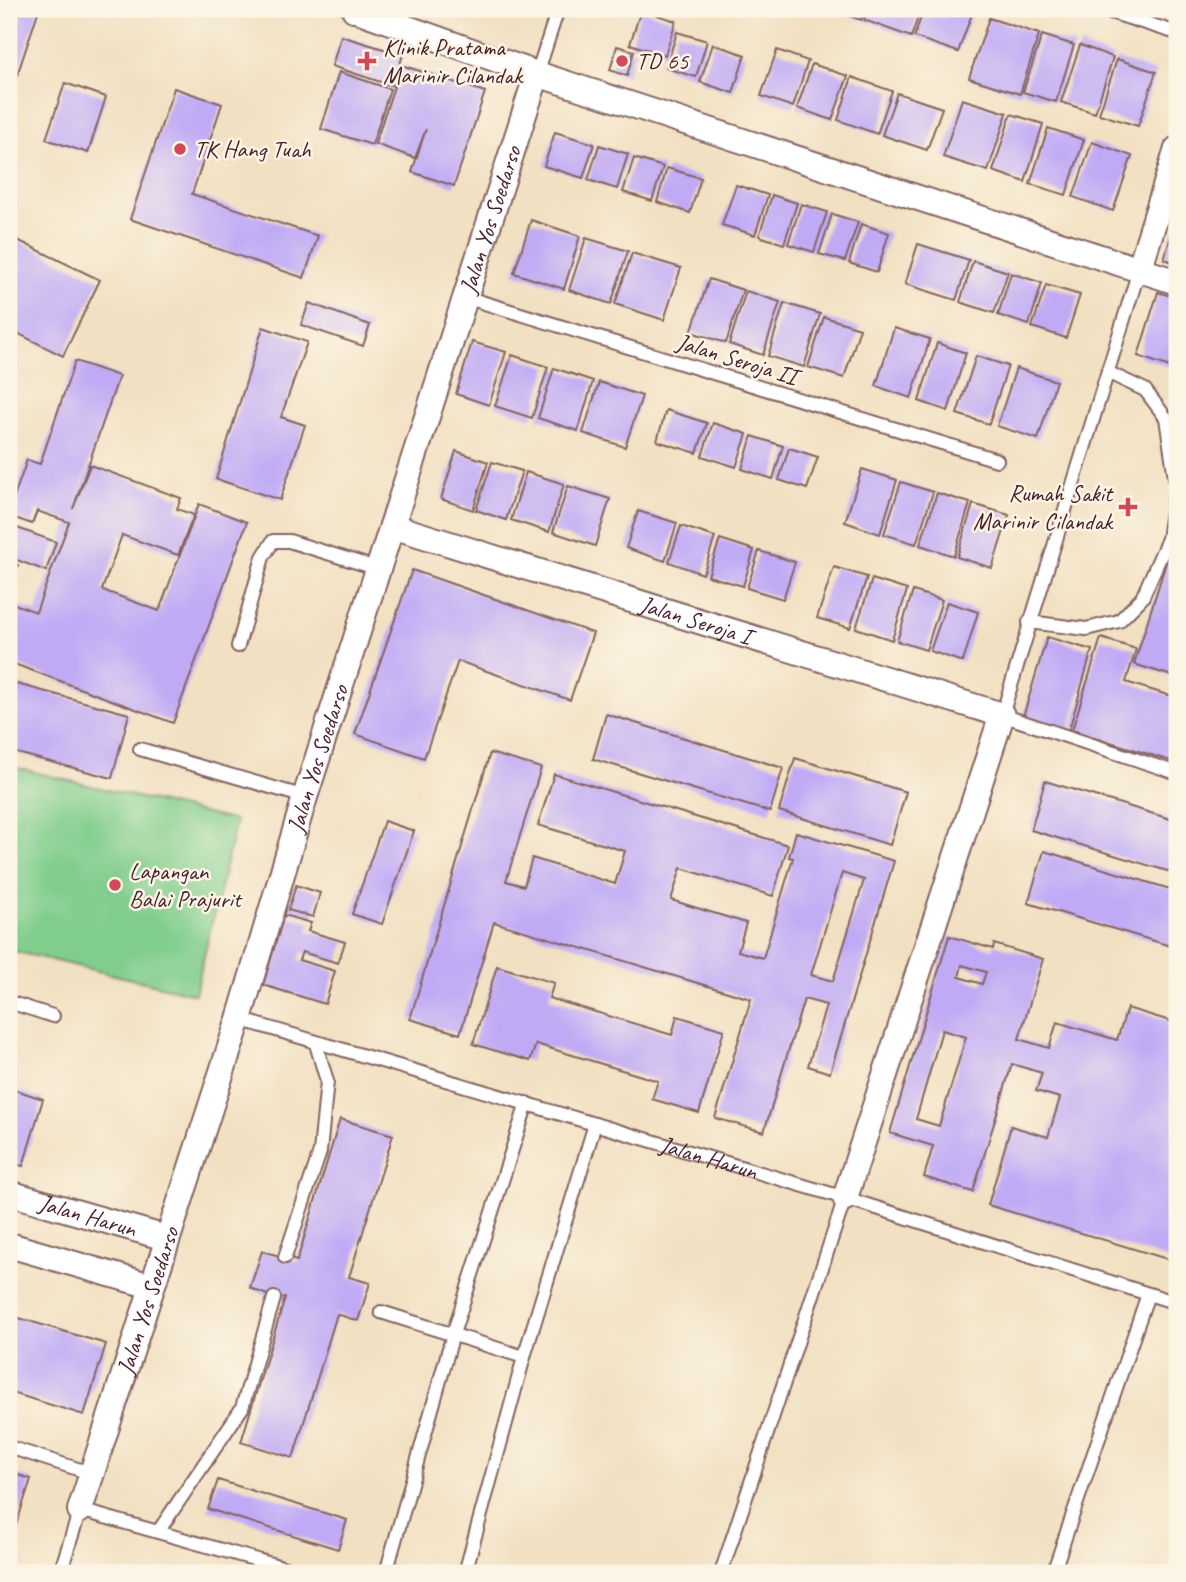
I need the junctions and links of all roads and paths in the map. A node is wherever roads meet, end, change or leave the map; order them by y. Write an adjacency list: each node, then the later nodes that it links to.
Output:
1 (354, 9): 5 (street)
2 (558, 9): 5 (lane, Jalan Yos Soedarso)
3 (1101, 9): 4 (lane)
4 (1177, 33)
5 (537, 74): 7 (street); 9 (street, Jalan Yos Soedarso)
6 (1177, 149): 7 (street)
7 (1139, 270): 8 (street); 10 (lane)
8 (1177, 282)
9 (465, 297): 11 (lane, Jalan Seroja II); 12 (street, Jalan Yos Soedarso)
10 (1109, 373): 14 (lane); 14 (lane)
11 (997, 460)
12 (392, 526): 13 (street, Jalan Yos Soedarso); 16 (street, Jalan Seroja I)
13 (379, 569): 15 (lane); 19 (street, Jalan Yos Soedarso)
14 (1029, 622): 16 (lane)
15 (238, 646)
16 (1002, 715): 18 (lane); 27 (street)
17 (140, 749): 19 (lane)
18 (1177, 772)
19 (305, 797): 22 (street, Jalan Yos Soedarso)
20 (9, 1002): 21 (lane)
21 (53, 1017)
22 (239, 1019): 23 (lane, Jalan Harun); 28 (street, Jalan Yos Soedarso)
23 (316, 1044): 24 (lane, Jalan Harun); 30 (lane)
24 (527, 1103): 25 (lane, Jalan Harun); 36 (lane)
25 (594, 1124): 27 (lane, Jalan Harun); 37 (lane)
26 (9, 1193): 28 (street, Jalan Harun)
27 (845, 1198): 32 (lane, Jalan Harun); 46 (lane)
28 (166, 1238): 31 (street, Jalan Yos Soedarso)
29 (9, 1245): 31 (street, Jalan Harun)
30 (285, 1256)
31 (151, 1286): 39 (street, Jalan Yos Soedarso)
32 (1148, 1294): 34 (lane, Jalan Harun); 47 (lane)
33 (274, 1298): 41 (lane)
34 (1177, 1303)
35 (381, 1312): 36 (lane)
36 (453, 1334): 37 (lane); 44 (lane)
37 (524, 1357): 45 (lane)
38 (9, 1447): 39 (lane)
39 (90, 1473): 40 (street, Jalan Yos Soedarso)
40 (79, 1510): 41 (lane); 42 (lane)
41 (158, 1532): 43 (lane)
42 (60, 1573)
43 (303, 1573)
44 (386, 1573)
45 (466, 1573)
46 (720, 1573)
47 (1053, 1573)

